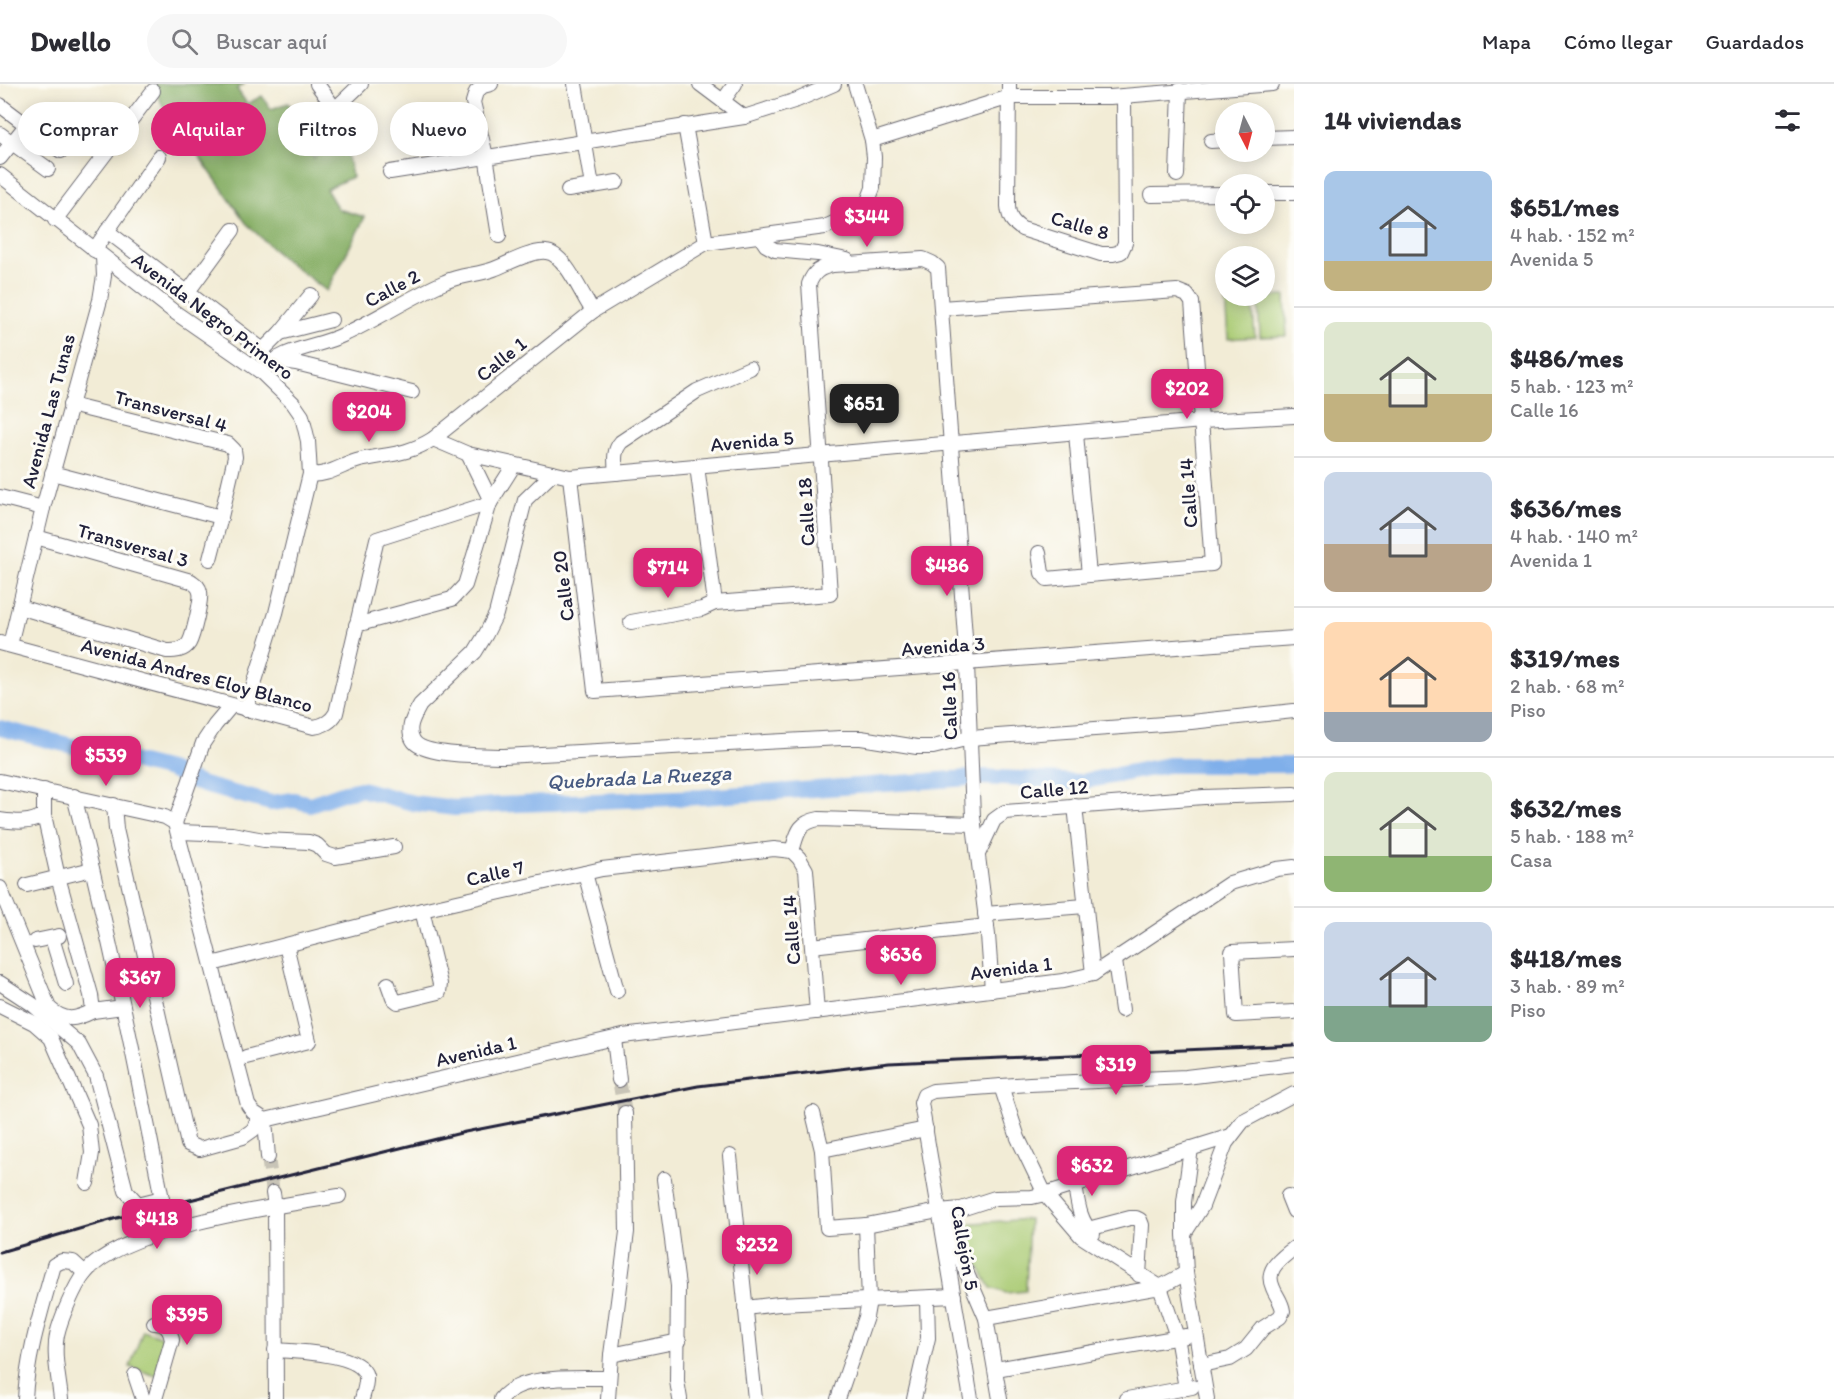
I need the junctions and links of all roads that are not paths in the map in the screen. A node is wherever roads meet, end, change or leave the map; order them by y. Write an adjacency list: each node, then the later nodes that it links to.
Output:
1 (317, 84): 17 (street)
2 (361, 84): 18 (street)
3 (491, 84): 19 (street)
4 (575, 84): 29 (street)
5 (700, 84): 16 (street)
6 (735, 84): 16 (street)
7 (809, 84): 15 (street)
8 (834, 84): 15 (street)
9 (855, 84): 28 (street, Calle 1)
10 (1272, 84): 12 (street)
11 (1009, 90): 14 (street); 14 (street, Calle 8); 28 (street)
12 (1180, 90): 14 (street); 40 (street)
13 (153, 91): 48 (street)
14 (1124, 96)
15 (797, 100): 21 (street)
16 (723, 101): 21 (street)
17 (330, 102)
18 (342, 102)
19 (473, 102)
20 (0, 105): 22 (street)
21 (744, 117): 23 (street)
22 (18, 118)
23 (685, 125): 29 (street); 53 (street)
24 (0, 134): 32 (street)
25 (18, 135): 32 (street)
26 (1294, 136): 27 (street)
27 (1275, 137)
28 (873, 140): 52 (street, Calle 1)
29 (584, 141): 34 (street); 42 (street)
30 (1211, 141): 31 (street)
31 (1215, 141)
32 (12, 143): 36 (street); 37 (street)
33 (486, 156): 38 (street); 51 (street)
34 (488, 156)
35 (159, 157): 50 (street)
36 (0, 158)
37 (48, 169)
38 (390, 172)
39 (0, 175): 48 (street, Avenida Negro Primero)
40 (1177, 175)
41 (617, 182): 42 (street)
42 (592, 186): 43 (street)
43 (568, 190)
44 (1275, 193): 45 (street)
45 (1294, 193)
46 (1215, 194): 47 (street)
47 (1151, 195)
48 (56, 220): 54 (street, Avenida Negro Primero)
49 (233, 230): 56 (street)
50 (107, 231): 54 (street); 56 (street)
51 (499, 236)
52 (760, 236): 53 (street, Calle 1); 55 (street)
53 (706, 243): 59 (street, Calle 1)
54 (99, 254): 63 (street, Avenida Negro Primero); 66 (street, Avenida Las Tunas)
55 (857, 264): 58 (street, Calle 16); 73 (street, Calle 18)
56 (187, 293): 62 (street)
57 (311, 295): 61 (street)
58 (941, 308): 68 (street, Calle 14); 71 (street, Calle 16)
59 (593, 311): 63 (street, Calle 2); 70 (street, Calle 1)
60 (331, 320): 61 (street)
61 (280, 333): 62 (street)
62 (263, 350): 63 (street)
63 (268, 366): 65 (street); 79 (street, Avenida Negro Primero)
64 (750, 368): 78 (street)
65 (412, 392)
66 (70, 405): 76 (street, Avenida Las Tunas); 84 (street, Transversal 4)
67 (1294, 416): 68 (street, Avenida 5)
68 (1202, 421): 69 (street, Avenida 5); 88 (street, Calle 14)
69 (1076, 434): 71 (street, Avenida 5); 88 (street)
70 (433, 439): 72 (street, Avenida 5); 79 (street, Calle 1)
71 (950, 444): 73 (street, Avenida 5); 95 (street, Calle 16)
72 (468, 454): 74 (street, Avenida 5); 82 (street)
73 (822, 455): 75 (street, Avenida 5); 89 (street, Calle 18)
74 (514, 465): 77 (street, Avenida 5); 82 (street)
75 (697, 466): 78 (street, Avenida 5); 89 (street)
76 (52, 473): 83 (street, Avenida Las Tunas); 84 (street)
77 (553, 473): 80 (street, Avenida 5); 100 (street)
78 (616, 473): 80 (street, Avenida 5)
79 (310, 474): 98 (street, Avenida Negro Primero)
80 (570, 477): 96 (street, Calle 20)
81 (0, 497): 83 (street)
82 (491, 502): 92 (street); 92 (street, Avenida Andres Eloy Blanco)
83 (43, 508): 85 (street, Avenida Las Tunas)
84 (221, 517): 87 (street, Transversal 4)
85 (36, 537): 90 (street, Avenida Las Tunas); 90 (street, Transversal 3)
86 (1039, 554): 88 (street)
87 (210, 559)
88 (1089, 575)
89 (715, 603): 91 (street)
90 (20, 607): 94 (street, Avenida Las Tunas)
91 (631, 622)
92 (356, 625): 98 (street, Avenida Andres Eloy Blanco)
93 (1294, 638): 95 (street, Avenida 3)
94 (5, 644): 97 (street, Avenida Andres Eloy Blanco)
95 (967, 664): 96 (street, Avenida 3); 100 (street, Calle 16)
96 (595, 691)
97 (231, 706): 98 (street, Avenida Andres Eloy Blanco); 110 (street)
98 (246, 710)
99 (1294, 711): 100 (street)
100 (970, 744): 109 (street, Calle 16)
101 (0, 781): 102 (street)
102 (44, 790): 104 (street); 107 (street)
103 (1294, 794): 106 (street, Calle 12)
104 (74, 796): 105 (street); 115 (street)
105 (114, 805): 110 (street); 152 (street)
106 (1075, 806): 113 (street, Calle 12); 120 (street)
107 (44, 815): 108 (street); 117 (street)
108 (0, 820)
109 (973, 821): 112 (street); 113 (street, Calle 16)
110 (177, 828): 111 (street); 130 (street)
111 (394, 847)
112 (792, 851): 116 (street, Calle 7); 127 (street, Calle 14)
113 (978, 854): 122 (street)
114 (1294, 867): 129 (street, Avenida 1)
115 (92, 869): 117 (street); 138 (street)
116 (585, 873): 121 (street, Calle 7); 136 (street)
117 (58, 877): 118 (street); 123 (street)
118 (27, 885)
119 (0, 888): 143 (street)
120 (1085, 906): 122 (street); 131 (street)
121 (422, 910): 126 (street, Calle 7); 134 (street)
122 (986, 920): 127 (street); 135 (street)
123 (73, 933): 124 (street); 140 (street)
124 (52, 938): 125 (street); 133 (street)
125 (35, 941)
126 (286, 945): 130 (street, Calle 7); 145 (street)
127 (812, 946): 141 (street, Calle 14)
128 (1294, 949): 142 (street)
129 (1115, 961): 131 (street, Avenida 1); 139 (street)
130 (212, 964): 152 (street)
131 (1093, 974): 135 (street, Avenida 1)
132 (0, 983): 143 (street)
133 (66, 984)
134 (388, 984)
135 (992, 990): 141 (street, Avenida 1)
136 (617, 991)
137 (0, 1006): 143 (street)
138 (123, 1006): 140 (street); 165 (street)
139 (1122, 1010)
140 (93, 1011): 143 (street)
141 (817, 1012): 144 (street, Avenida 1)
142 (1294, 1012)
143 (42, 1015): 160 (street); 165 (street)
144 (614, 1039): 147 (street); 152 (street, Avenida 1)
145 (246, 1057)
146 (1294, 1064): 148 (street)
147 (619, 1080)
148 (1000, 1086): 153 (street, Callejón 5); 162 (street)
149 (1294, 1094): 154 (street)
150 (625, 1113): 188 (street)
151 (813, 1113): 156 (street)
152 (262, 1119): 158 (street)
153 (926, 1129): 156 (street); 167 (street, Callejón 5)
154 (1231, 1136): 155 (street); 172 (street)
155 (1191, 1148): 161 (street); 172 (street)
156 (822, 1150): 170 (street)
157 (730, 1156): 181 (street)
158 (268, 1157)
159 (664, 1179): 186 (street)
160 (87, 1183)
161 (1075, 1185): 162 (street); 169 (street)
162 (1045, 1194): 167 (street); 169 (street)
163 (339, 1196): 166 (street)
164 (1288, 1196): 168 (street)
165 (162, 1198): 171 (street)
166 (274, 1199): 171 (street); 187 (street)
167 (943, 1210): 170 (street); 178 (street, Callejón 5); 182 (street)
168 (1294, 1211)
169 (1081, 1225): 176 (street); 176 (street)
170 (866, 1226): 180 (street)
171 (168, 1230): 174 (street)
172 (1184, 1234): 175 (street)
173 (1294, 1248): 189 (street)
174 (85, 1273): 195 (street); 196 (street)
175 (1186, 1273): 177 (street); 184 (street)
176 (1139, 1275): 177 (street)
177 (1160, 1287): 182 (street); 185 (street)
178 (954, 1296): 179 (street); 207 (street, Callejón 5)
179 (927, 1299): 180 (street); 206 (street)
180 (869, 1300): 181 (street); 205 (street)
181 (745, 1308): 204 (street)
182 (986, 1318): 190 (street)
183 (154, 1323): 198 (street)
184 (1196, 1335): 185 (street); 189 (street)
185 (1177, 1337): 190 (street); 194 (street)
186 (679, 1341): 188 (street); 203 (street)
187 (275, 1350): 199 (street); 200 (street)
188 (611, 1354): 192 (street)
189 (1201, 1365): 193 (street)
190 (996, 1370): 208 (street)
191 (135, 1375): 197 (street)
192 (609, 1378): 201 (street); 202 (street)
193 (1204, 1384): 194 (street); 210 (street)
194 (1185, 1388): 209 (street)
195 (25, 1399)
196 (61, 1399)
197 (143, 1399)
198 (155, 1399)
199 (276, 1399)
200 (362, 1399)
201 (501, 1399)
202 (608, 1399)
203 (680, 1399)
204 (755, 1399)
205 (838, 1399)
206 (914, 1399)
207 (971, 1399)
208 (1000, 1399)
209 (1127, 1399)
210 (1207, 1399)

